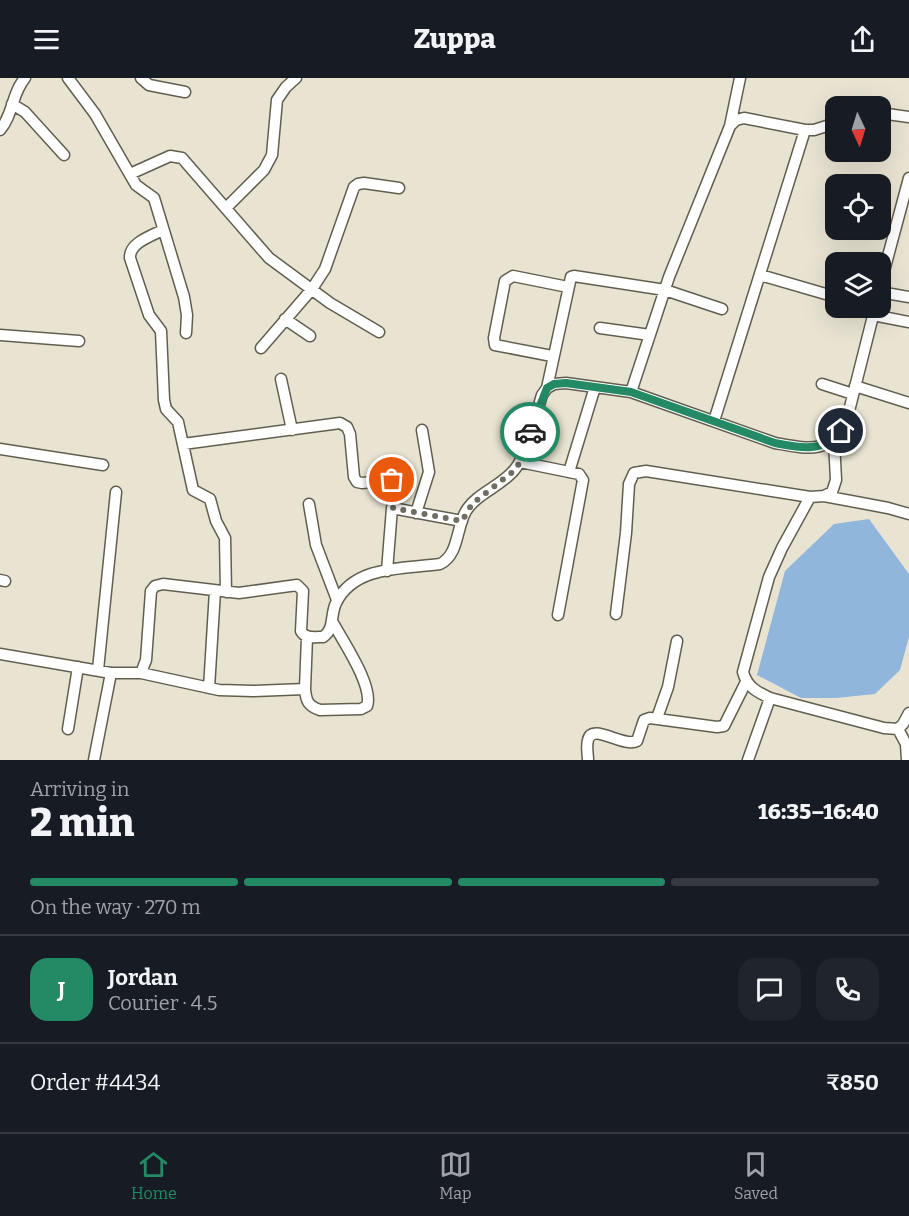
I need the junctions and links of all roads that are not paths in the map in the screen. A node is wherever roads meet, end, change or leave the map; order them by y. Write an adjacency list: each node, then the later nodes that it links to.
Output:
1 (25, 78): 7 (street)
2 (68, 78): 15 (street)
3 (141, 78): 6 (street)
4 (296, 78): 18 (street)
5 (740, 78): 10 (street)
6 (185, 92)
7 (12, 104): 12 (street); 14 (street)
8 (891, 115): 9 (street)
9 (909, 117)
10 (730, 126): 13 (street); 24 (street)
11 (825, 126): 13 (street)
12 (0, 130)
13 (805, 130): 21 (street)
14 (64, 155)
15 (130, 174): 18 (street); 19 (street)
16 (909, 178): 20 (street)
17 (399, 188): 23 (street)
18 (226, 208): 23 (street)
19 (163, 230): 35 (street); 53 (street)
20 (889, 252)
21 (760, 275): 25 (street); 49 (street)
22 (567, 287): 24 (street); 41 (street); 41 (street)
23 (312, 289): 31 (street); 34 (street)
24 (665, 290): 28 (street); 37 (street)
25 (825, 294)
26 (891, 294): 27 (street)
27 (909, 297)
28 (722, 309)
29 (891, 316): 32 (street)
30 (871, 318): 46 (street)
31 (285, 319): 38 (street); 40 (street)
32 (909, 322)
33 (600, 328): 37 (street)
34 (379, 332)
35 (186, 333)
36 (0, 335): 39 (street)
37 (650, 335): 47 (street)
38 (310, 336)
39 (79, 341)
40 (261, 348)
41 (552, 356): 44 (street)
42 (281, 379): 50 (street)
43 (822, 384): 46 (street)
44 (550, 386): 45 (street); 55 (street)
45 (595, 387): 47 (street); 57 (street)
46 (854, 390): 48 (street); 52 (street)
47 (631, 392): 49 (street)
48 (909, 403)
49 (714, 421): 52 (street)
50 (292, 430): 53 (street); 62 (street)
51 (423, 430): 63 (street)
52 (834, 441): 59 (street)
53 (183, 444): 67 (street)
54 (0, 449): 56 (street)
55 (520, 462): 57 (street); 65 (street)
56 (103, 465)
57 (569, 472): 70 (street)
58 (116, 492): 76 (street)
59 (824, 496): 60 (street); 64 (street)
60 (810, 497): 69 (street); 79 (street)
61 (309, 504): 68 (street)
62 (393, 508): 63 (street); 66 (street)
63 (416, 513): 65 (street)
64 (909, 514)
65 (462, 521): 66 (street)
66 (387, 571): 68 (street)
67 (220, 592): 72 (street); 78 (street); 80 (street)
68 (337, 600): 71 (street)
69 (616, 614)
70 (558, 615)
71 (332, 621): 72 (street); 81 (street)
72 (308, 637): 81 (street)
73 (677, 641): 84 (street)
74 (0, 654): 75 (street)
75 (78, 667): 76 (street); 85 (street)
76 (98, 670): 77 (street)
77 (111, 672): 78 (street); 87 (street)
78 (141, 673): 80 (street)
79 (746, 682): 82 (street); 84 (street)
80 (209, 688): 81 (street)
81 (305, 689)
82 (770, 698): 86 (street); 89 (street)
83 (909, 713): 86 (street)
84 (657, 718): 88 (street)
85 (68, 729)
86 (898, 729): 90 (street)
87 (94, 760)
88 (588, 760)
89 (748, 760)
90 (907, 760)

